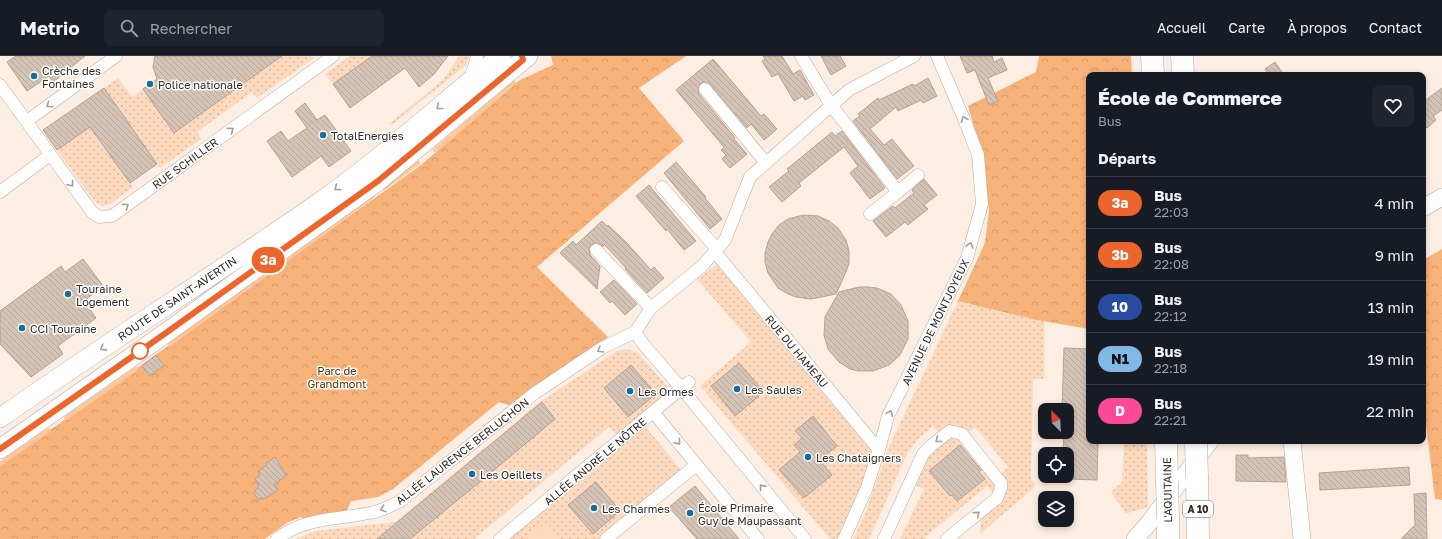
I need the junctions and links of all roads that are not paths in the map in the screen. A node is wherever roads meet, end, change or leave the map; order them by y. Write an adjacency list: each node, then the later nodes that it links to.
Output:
1 (116, 56): 17 (street, one-way to 17)
2 (333, 56): 18 (street, RUE SCHILLER, one-way to 2)
3 (478, 56): 13 (street)
4 (501, 56): 13 (main road, ROUTE DE SAINT-AVERTIN)
5 (801, 56): 16 (street)
6 (914, 56): 16 (street)
7 (936, 56): 39 (street, AVENUE DE MONTJOYEUX, one-way to 7)
8 (1152, 56): 11 (highway)
9 (1182, 56): 12 (highway)
10 (522, 57): 38 (main road, ROUTE DE SAINT-AVERTIN)
11 (1153, 72)
12 (1183, 72)
13 (469, 82): 33 (main road, ROUTE DE SAINT-AVERTIN, one-way to 33)
14 (0, 85): 17 (street, RUE SCHILLER)
15 (705, 89): 19 (street)
16 (831, 105): 19 (street); 23 (street)
17 (27, 121): 18 (street, RUE SCHILLER)
18 (50, 155): 22 (street)
19 (766, 163): 28 (street)
20 (918, 175): 23 (street)
21 (662, 187): 28 (street, RUE DU HAMEAU)
22 (0, 192)
23 (898, 192): 26 (street)
24 (1442, 197): 25 (street)
25 (1426, 206)
26 (870, 214)
27 (596, 250): 29 (street)
28 (716, 251): 29 (street); 39 (street, RUE DU HAMEAU)
29 (651, 308): 30 (street)
30 (635, 332): 31 (street); 42 (street, ALLÉE LAURENCE BERLUCHON, one-way to 42)
31 (686, 385): 32 (street, ALLÉE ANDRÉ LE NÔTRE); 46 (street, one-way to 31)
32 (653, 412): 40 (street, one-way to 40); 43 (street, ALLÉE ANDRÉ LE NÔTRE)
33 (0, 418)
34 (1166, 444): 41 (highway, L'AQUITAINE / A 10, bridge)
35 (1196, 444): 51 (highway, A 10, bridge)
36 (1208, 444): 41 (street)
37 (1292, 444): 52 (street)
38 (0, 449)
39 (879, 450): 47 (street, AVENUE DE MONTJOYEUX)
40 (696, 465): 44 (street); 45 (street)
41 (1162, 527): 50 (street)
42 (277, 539)
43 (500, 539)
44 (606, 539)
45 (758, 539)
46 (805, 539)
47 (844, 539)
48 (884, 539): 49 (street, one-way to 48)
49 (947, 539)
50 (1135, 539)
51 (1198, 539)
52 (1302, 539)

